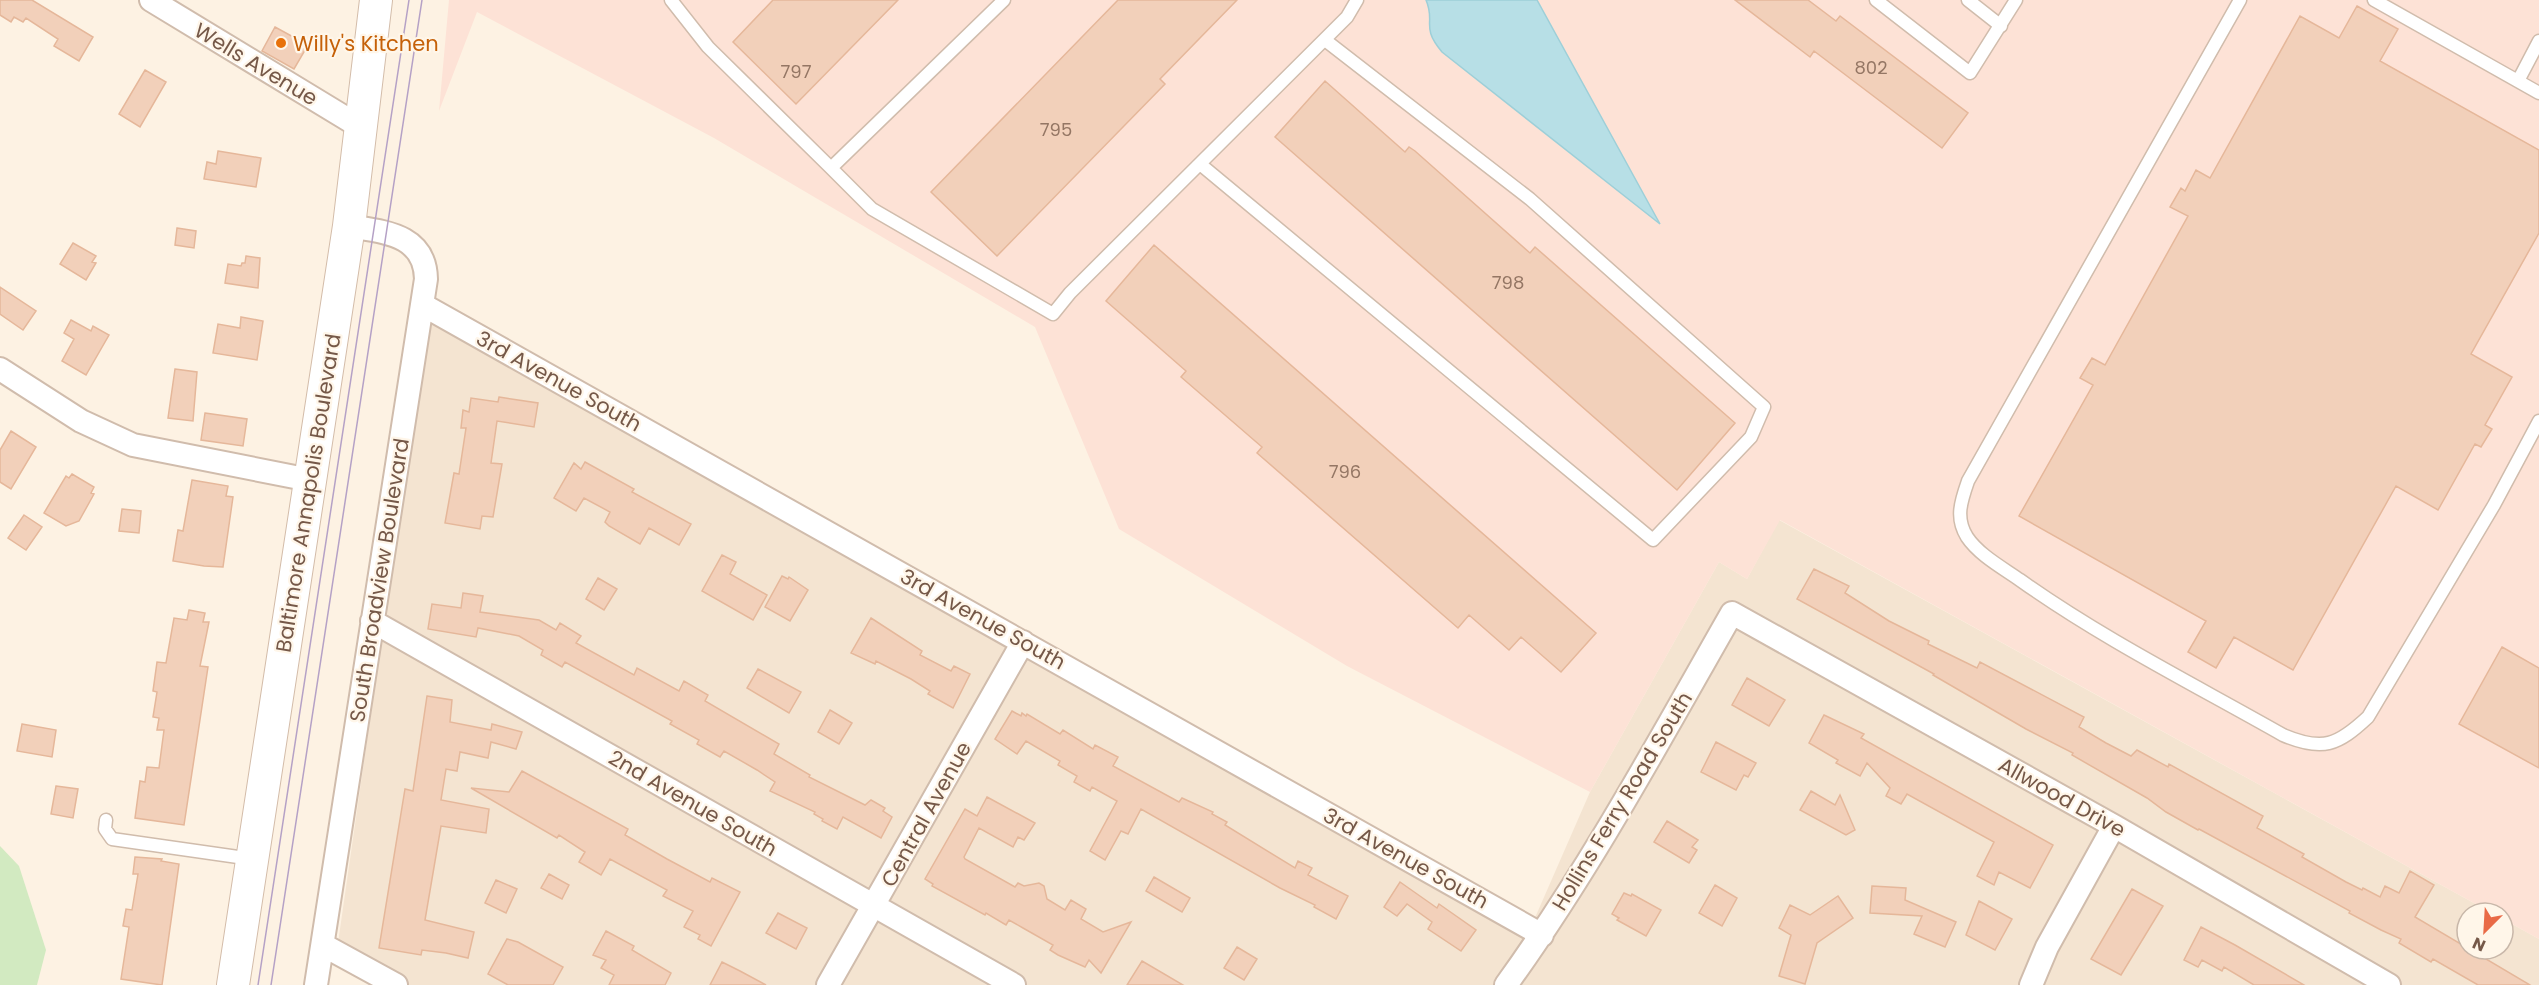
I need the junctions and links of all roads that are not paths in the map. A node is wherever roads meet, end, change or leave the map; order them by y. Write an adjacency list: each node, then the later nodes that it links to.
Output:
1 (151, 0): 16 (street, Wells Avenue)
2 (376, 0): 16 (main road, Baltimore Annapolis Boulevard)
3 (671, 0): 18 (lane)
4 (1004, 0): 18 (lane)
5 (1357, 0): 12 (lane)
6 (1876, 0): 11 (lane)
7 (1968, 0): 11 (lane)
8 (2016, 0): 11 (lane)
9 (2240, 0): 22 (lane)
10 (2374, 0): 14 (lane)
11 (2001, 26)
12 (1325, 39): 17 (lane); 17 (lane)
13 (2539, 42): 14 (lane)
14 (2518, 81): 15 (lane)
15 (2539, 93)
16 (362, 128): 19 (main road, Baltimore Annapolis Boulevard)
17 (1200, 164): 18 (lane)
18 (831, 168)
19 (349, 226): 20 (street, South Broadview Boulevard); 23 (main road, Baltimore Annapolis Boulevard)
20 (423, 305): 25 (street, South Broadview Boulevard); 26 (street, 3rd Avenue South)
21 (0, 369): 23 (street)
22 (2539, 421)
23 (310, 480): 29 (main road, Baltimore Annapolis Boulevard)
24 (1732, 613): 28 (street, Allwood Drive); 31 (street, Hollins Ferry Road South)
25 (372, 621): 30 (street, 2nd Avenue South); 32 (street, South Broadview Boulevard)
26 (1023, 642): 30 (street, Central Avenue); 31 (street, 3rd Avenue South)
27 (106, 820): 29 (lane)
28 (2114, 826): 39 (street); 40 (street, Allwood Drive)
29 (253, 859): 33 (main road, Baltimore Annapolis Boulevard)
30 (874, 906): 36 (street, Central Avenue); 37 (street, 2nd Avenue South)
31 (1542, 935): 38 (street, Hollins Ferry Road South)
32 (323, 945): 34 (street, South Broadview Boulevard); 35 (street)
33 (233, 985)
34 (316, 985)
35 (396, 985)
36 (828, 985)
37 (1014, 985)
38 (1506, 985)
39 (2031, 985)
40 (2389, 985)

